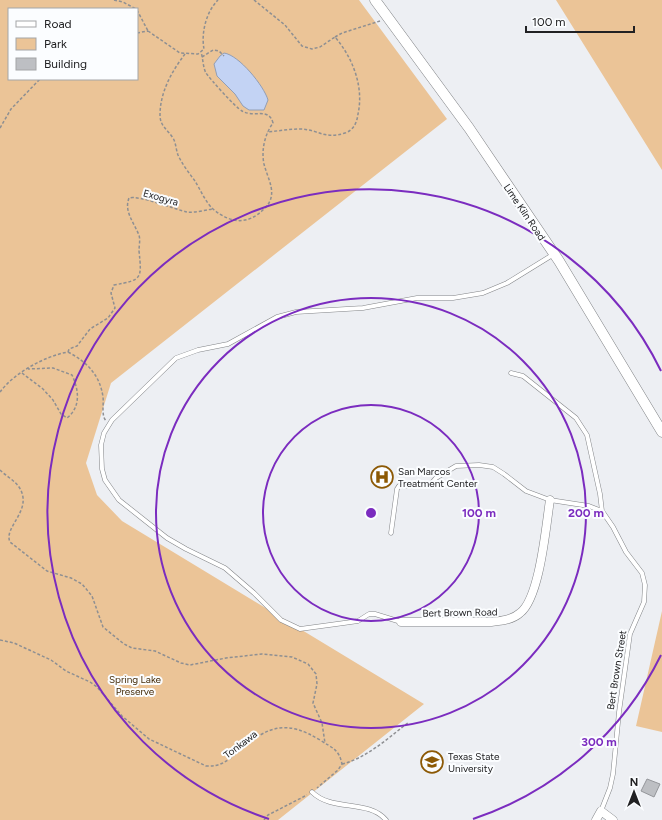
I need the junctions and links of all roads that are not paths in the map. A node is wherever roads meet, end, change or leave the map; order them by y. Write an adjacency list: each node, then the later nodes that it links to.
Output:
1 (375, 0): 2 (street, Lime Kiln Road)
2 (554, 254): 4 (street, Lime Kiln Road); 8 (lane)
3 (511, 373): 6 (lane)
4 (662, 432)
5 (550, 500): 6 (lane); 7 (lane); 8 (street, Bert Brown Road)
6 (602, 511): 10 (lane, Bert Brown Street)
7 (391, 533)
8 (401, 622)
9 (312, 792): 11 (lane)
10 (601, 811): 12 (street); 13 (street)
11 (386, 820)
12 (596, 820)
13 (613, 820)

